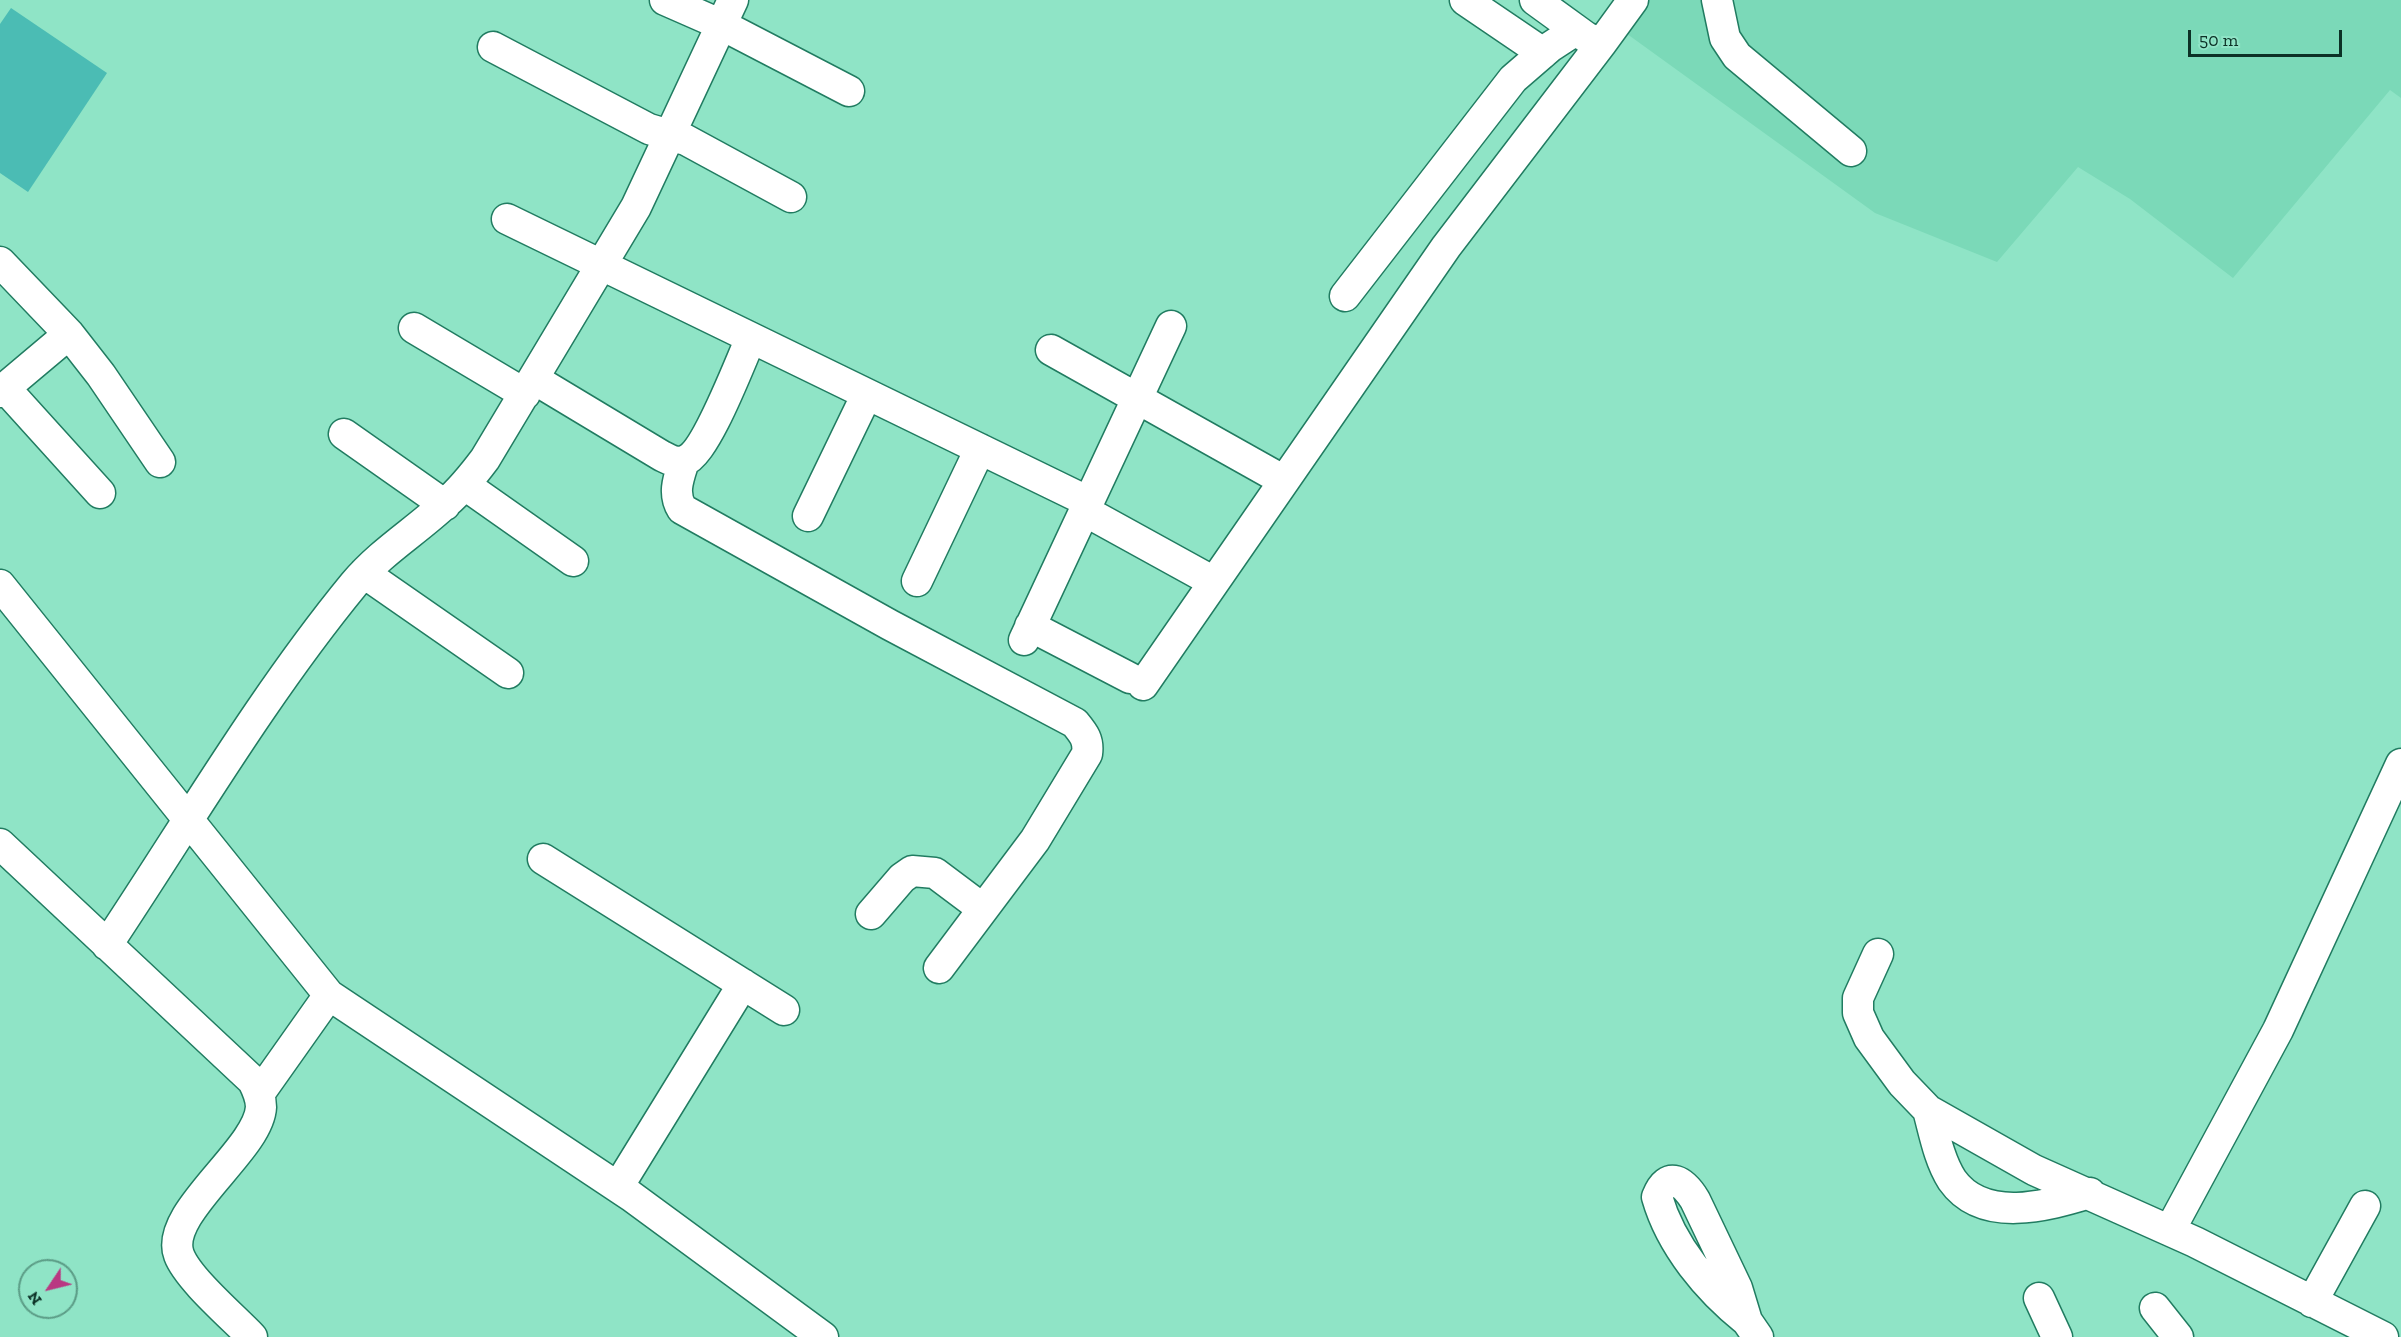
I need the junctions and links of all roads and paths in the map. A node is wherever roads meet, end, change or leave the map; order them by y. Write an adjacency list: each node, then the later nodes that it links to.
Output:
1 (665, 0): 6 (street)
2 (1465, 0): 9 (street)
3 (1534, 0): 7 (street)
4 (1633, 0): 7 (street)
5 (1717, 0): 12 (street)
6 (728, 13): 10 (street); 11 (street)
7 (1589, 37): 9 (street); 34 (street)
8 (493, 47): 11 (street)
9 (1543, 53): 17 (street)
10 (849, 91)
11 (669, 136): 13 (street); 16 (street)
12 (1851, 152)
13 (791, 197)
14 (507, 219): 16 (street)
15 (0, 262): 20 (street)
16 (602, 266): 21 (street); 23 (street)
17 (1345, 296)
18 (1172, 326): 26 (street)
19 (414, 328): 23 (street)
20 (69, 334): 24 (street); 30 (street)
21 (751, 338): 25 (street); 29 (street)
22 (1051, 350): 26 (street)
23 (530, 387): 29 (street); 33 (street)
24 (2, 390): 32 (street)
25 (867, 394): 28 (street); 35 (street)
26 (1137, 398): 31 (street); 34 (street)
27 (344, 434): 33 (street)
28 (980, 449): 34 (street); 39 (street)
29 (684, 461): 46 (street)
30 (160, 462)
31 (1272, 474)
32 (100, 493)
33 (454, 495): 36 (street); 37 (street)
34 (1087, 507): 38 (street)
35 (808, 516)
36 (573, 561)
37 (364, 573): 41 (street); 43 (street)
38 (1203, 576)
39 (917, 581)
40 (0, 585): 43 (street)
41 (508, 673)
42 (2401, 764): 59 (street)
43 (190, 819): 48 (street); 52 (street)
44 (0, 844): 48 (street)
45 (543, 859): 51 (street)
46 (982, 909): 47 (street); 50 (street)
47 (871, 914)
48 (107, 945): 54 (street)
49 (1878, 954): 55 (street)
50 (939, 968)
51 (743, 984): 53 (street); 56 (street)
52 (329, 995): 54 (street); 56 (street)
53 (784, 1011)
54 (259, 1094): 63 (street)
55 (1928, 1110): 57 (street); 57 (street)
56 (618, 1187): 64 (street)
57 (2090, 1193): 59 (street)
58 (2365, 1206): 61 (street)
59 (2170, 1230): 61 (street)
60 (2039, 1298): 65 (street)
61 (2312, 1302): 67 (street)
62 (2155, 1308): 66 (street)
63 (252, 1337)
64 (824, 1337)
65 (2057, 1337)
66 (2178, 1337)
67 (2383, 1337)

